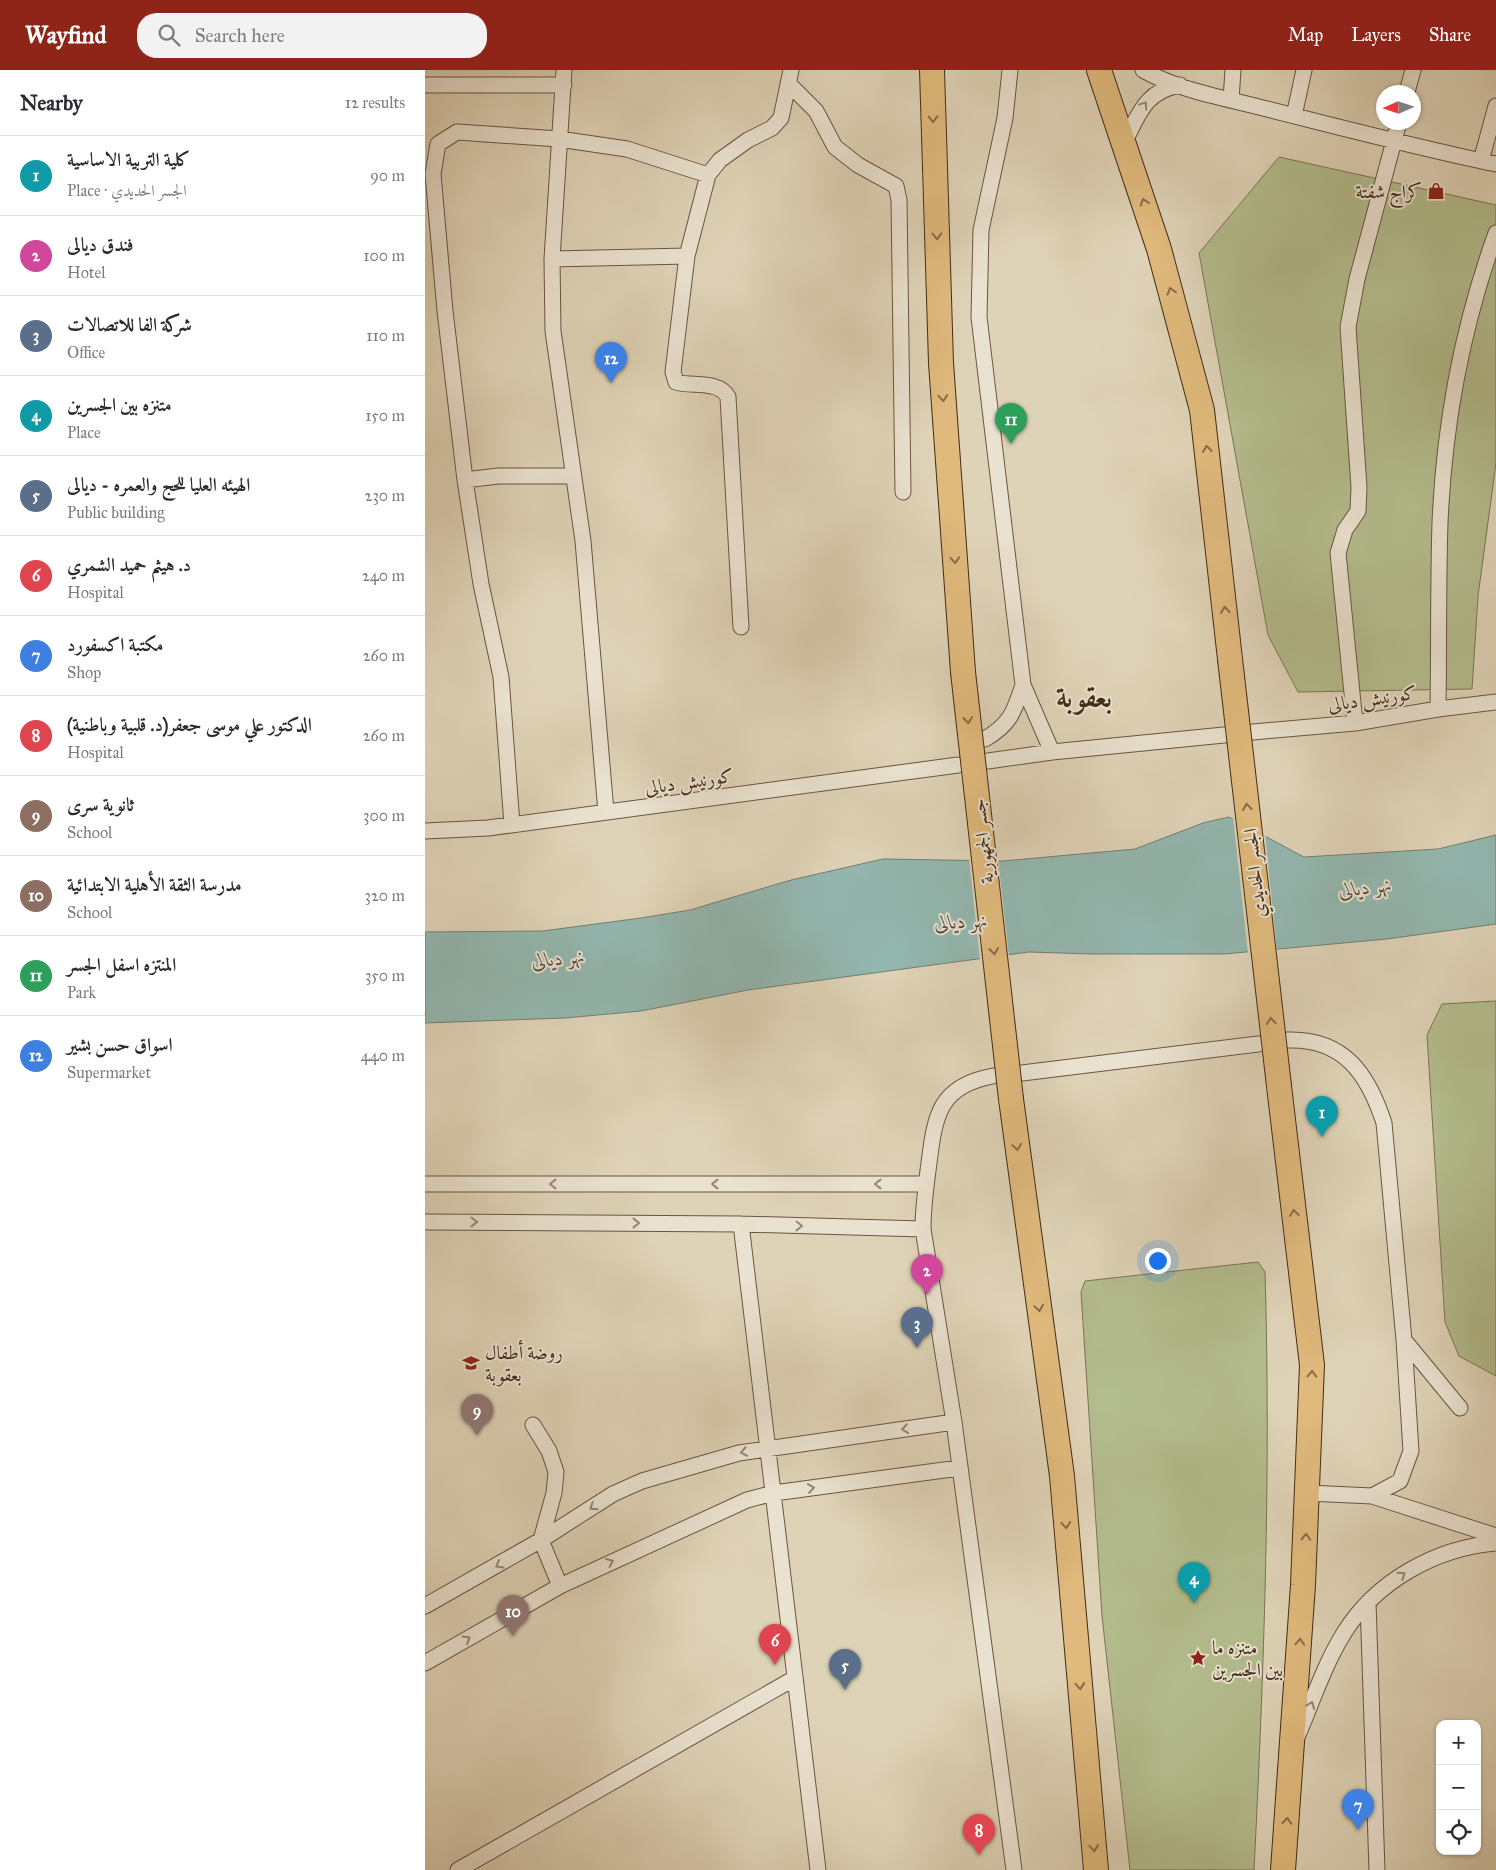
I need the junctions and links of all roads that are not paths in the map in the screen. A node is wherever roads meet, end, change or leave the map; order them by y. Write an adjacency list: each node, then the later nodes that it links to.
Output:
1 (564, 70): 11 (street)
2 (931, 70): 73 (main road, جسر الجمهورية, one-way to 73, bridge)
3 (1010, 70): 30 (street)
4 (1099, 70): 20 (main road, الجسر الحديدي)
5 (1143, 70): 12 (street)
6 (1233, 70): 14 (street)
7 (1304, 70): 16 (street)
8 (1413, 70): 13 (street)
9 (790, 76): 22 (street); 28 (street)
10 (425, 84): 11 (street)
11 (564, 85): 18 (street)
12 (1180, 85): 14 (street); 20 (street, one-way to 12)
13 (1409, 85)
14 (1231, 100): 16 (street)
15 (1496, 106): 21 (street)
16 (1294, 116): 19 (street)
17 (1397, 130): 19 (street)
18 (559, 139): 22 (street); 25 (street); 27 (street)
19 (1393, 142): 21 (street); 33 (street)
20 (1124, 143): 59 (main road, الجسر الحديدي, one-way to 20, bridge)
21 (1489, 162)
22 (708, 174): 24 (street)
23 (1496, 233): 32 (street)
24 (687, 256): 25 (street); 29 (street)
25 (552, 259): 26 (street)
26 (573, 476): 27 (street); 40 (street)
27 (465, 480): 41 (street)
28 (903, 492)
29 (741, 627)
30 (1023, 685): 36 (street); 37 (street)
31 (1496, 702): 32 (street, كورنيش ديالى)
32 (1439, 709): 33 (street, كورنيش ديالى)
33 (1355, 723): 34 (street, كورنيش ديالى)
34 (1253, 732)
35 (1224, 735): 37 (street)
36 (985, 739)
37 (1052, 752): 39 (street)
38 (958, 760): 40 (street, كورنيش ديالى)
39 (988, 761)
40 (606, 812): 41 (street, كورنيش ديالى)
41 (512, 825): 42 (street, كورنيش ديالى)
42 (425, 831)
43 (1287, 1040): 52 (street)
44 (1258, 1044): 45 (street)
45 (1022, 1073)
46 (993, 1076): 48 (street)
47 (425, 1184): 48 (street, one-way to 47)
48 (926, 1184): 51 (street)
49 (425, 1222): 50 (street, one-way to 50)
50 (741, 1224): 51 (street, one-way to 51); 56 (street)
51 (923, 1229): 54 (street)
52 (1404, 1340): 53 (street); 60 (street)
53 (1460, 1408)
54 (953, 1422): 56 (street, one-way to 56); 57 (street)
55 (533, 1425): 62 (street)
56 (769, 1448): 58 (street); 62 (street, one-way to 62)
57 (959, 1468): 58 (street, one-way to 57); 72 (street)
58 (774, 1493): 64 (street, one-way to 58); 68 (street)
59 (1308, 1493): 60 (street); 69 (main road, الجسر الحديدي, one-way to 59)
60 (1372, 1496): 61 (street)
61 (1496, 1536)
62 (541, 1540): 64 (street); 66 (street, one-way to 66)
63 (1496, 1543): 65 (street, one-way to 63)
64 (560, 1586): 67 (street, one-way to 64)
65 (1368, 1602): 69 (street, one-way to 65); 75 (street)
66 (425, 1606)
67 (425, 1663)
68 (795, 1678): 70 (street); 71 (street)
69 (1292, 1750): 74 (main road, الجسر الحديدي, one-way to 69)
70 (458, 1870)
71 (818, 1870)
72 (1014, 1870)
73 (1096, 1870)
74 (1283, 1870)
75 (1377, 1870)

